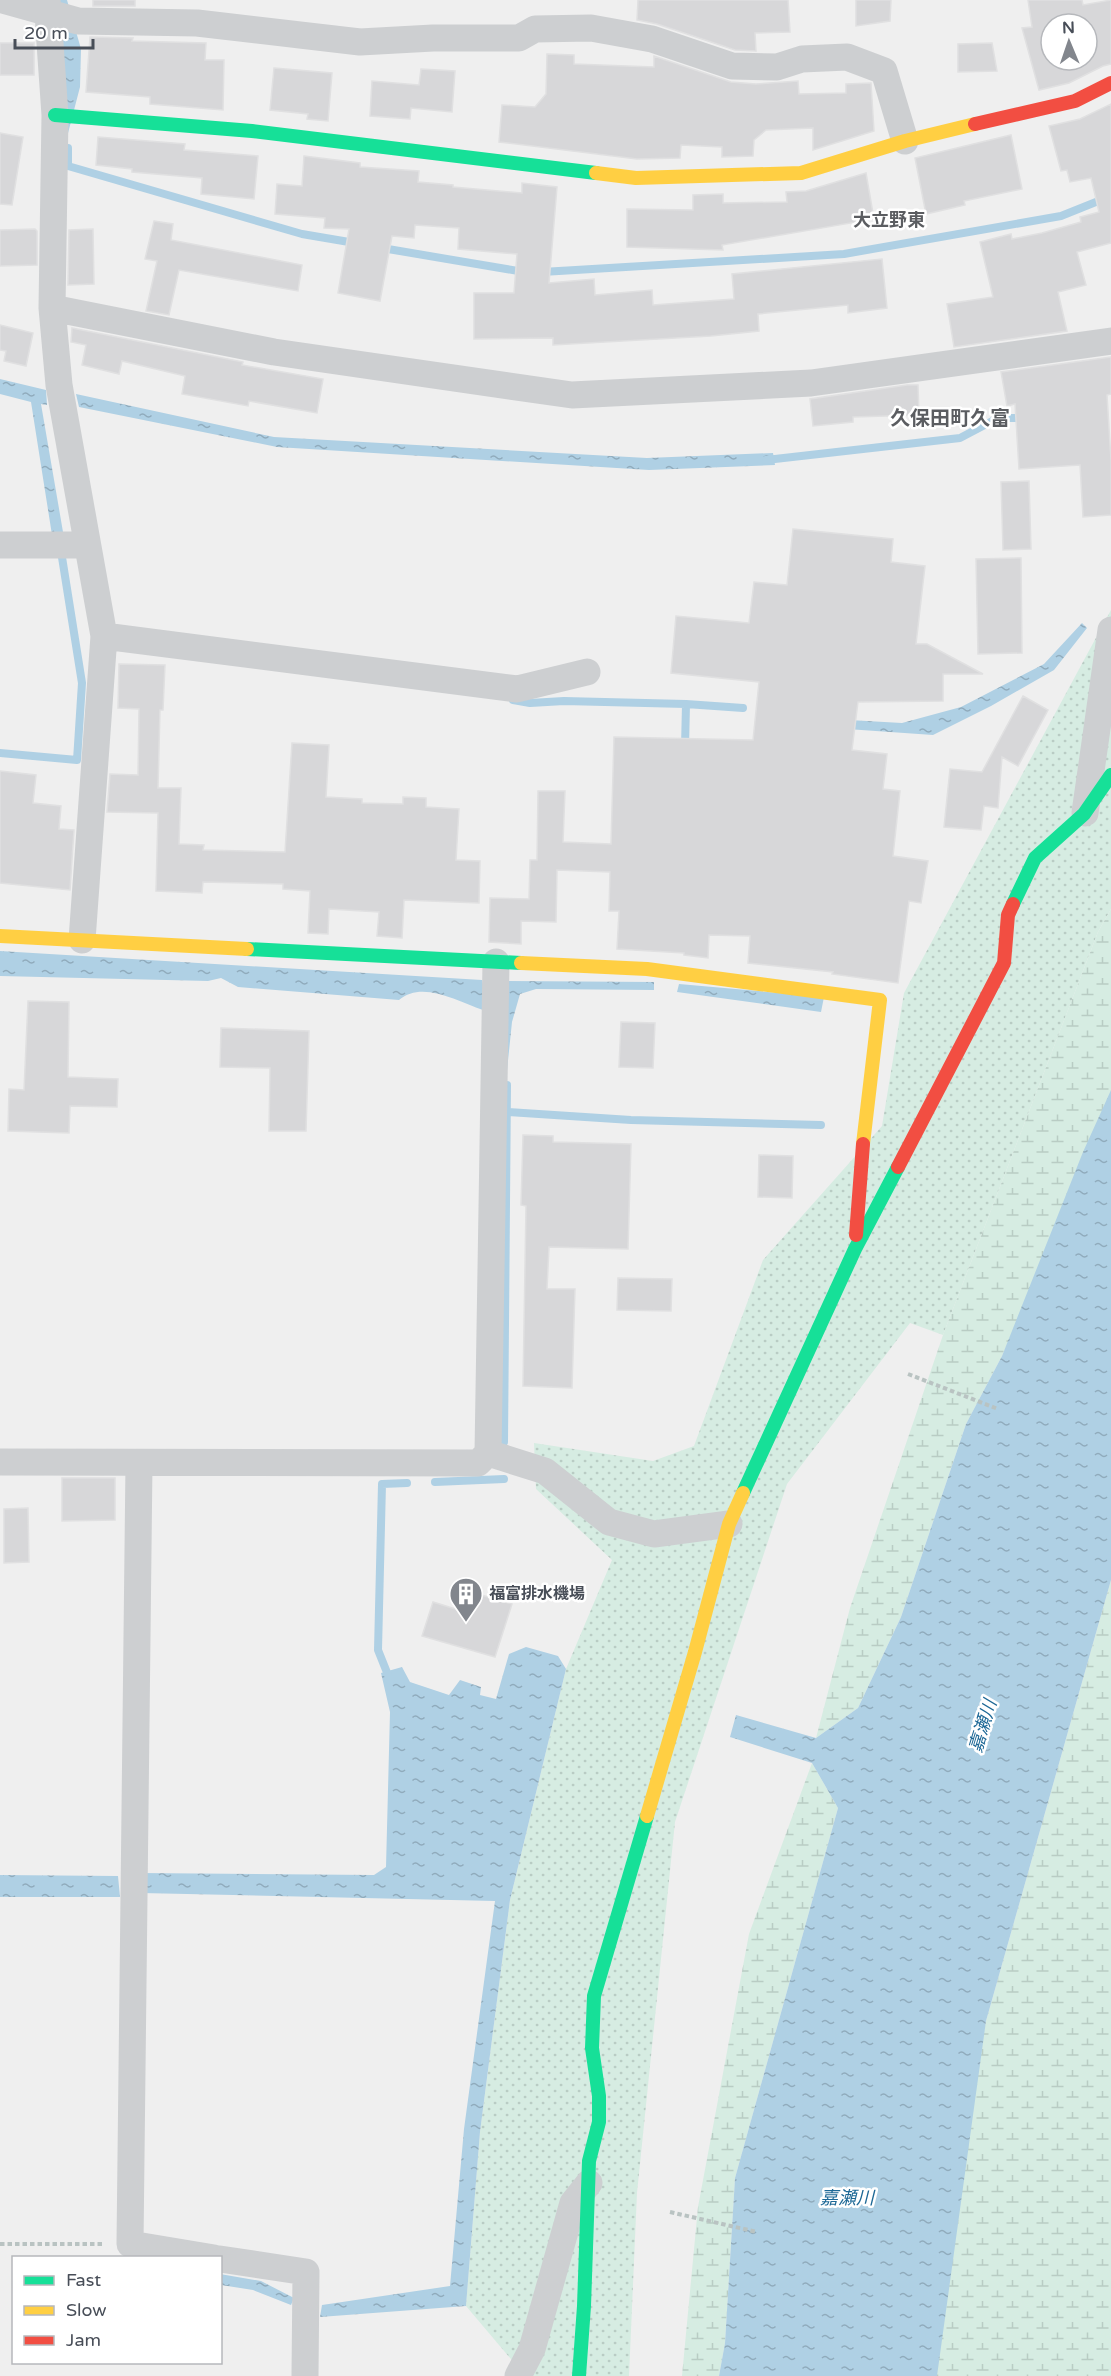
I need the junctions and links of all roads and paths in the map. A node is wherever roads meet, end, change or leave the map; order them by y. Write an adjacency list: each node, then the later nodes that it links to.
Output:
1 (3, 0): 2 (street)
2 (47, 7): 4 (street); 5 (street)
3 (1111, 83): 5 (street)
4 (67, 116): 5 (street); 6 (street)
5 (905, 141)
6 (52, 308): 7 (street); 9 (street)
7 (1111, 341)
8 (0, 545): 9 (street)
9 (70, 545): 11 (street)
10 (1111, 630): 14 (street)
11 (104, 636): 12 (street); 16 (street)
12 (587, 672)
13 (1111, 775): 14 (street)
14 (1084, 814): 18 (street)
15 (0, 936): 16 (street)
16 (82, 940): 17 (street)
17 (496, 979): 18 (street); 21 (street)
18 (855, 1249): 24 (street)
19 (908, 1374): 20 (path)
20 (998, 1409)
21 (488, 1453): 23 (street); 24 (street)
22 (0, 1462): 23 (street)
23 (139, 1462): 29 (street)
24 (729, 1524): 25 (street)
25 (589, 2182): 33 (street); 34 (street)
26 (669, 2212): 27 (path)
27 (757, 2232)
28 (0, 2244): 29 (path)
29 (130, 2244): 30 (street)
30 (202, 2256)
31 (222, 2259): 32 (street)
32 (304, 2376)
33 (518, 2376)
34 (579, 2376)

